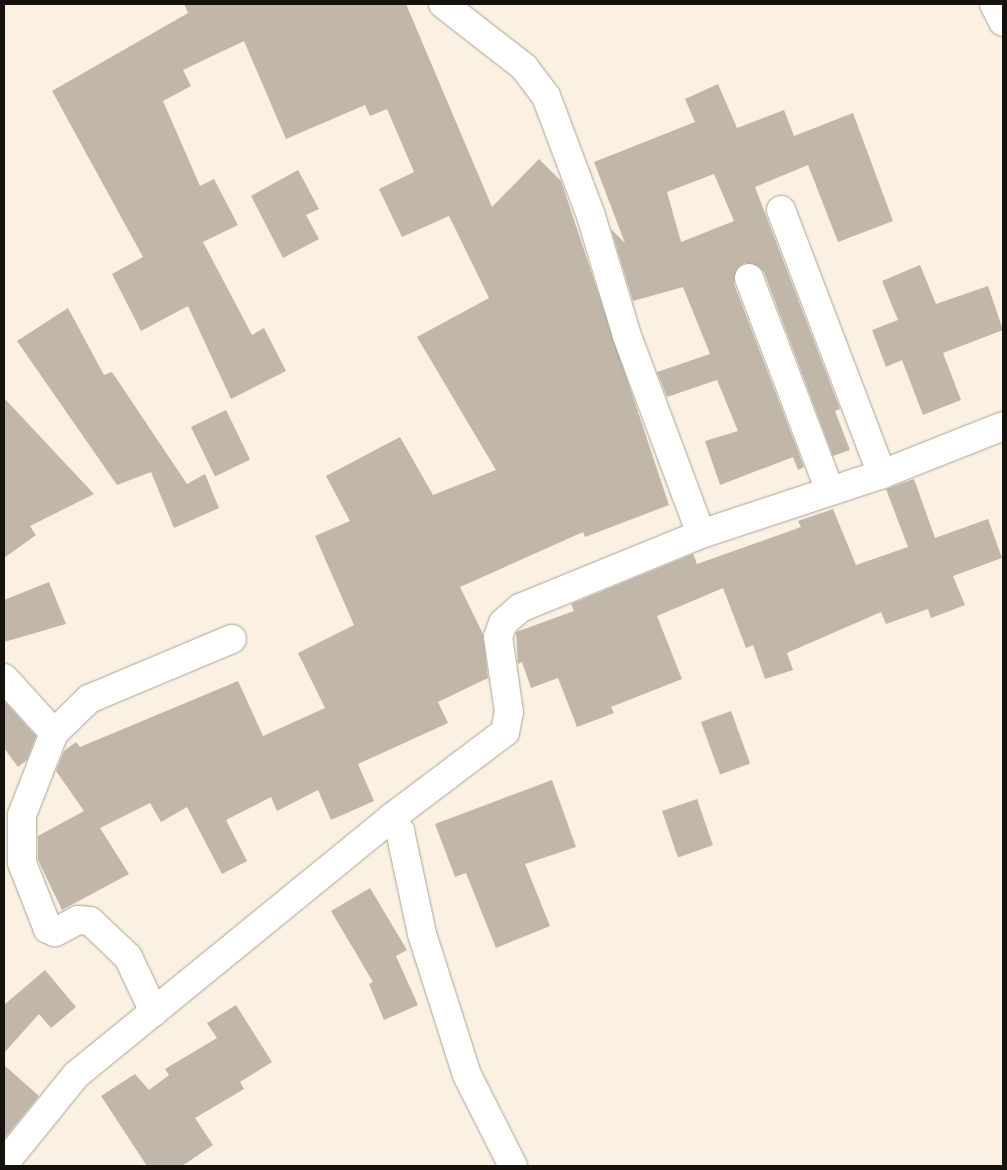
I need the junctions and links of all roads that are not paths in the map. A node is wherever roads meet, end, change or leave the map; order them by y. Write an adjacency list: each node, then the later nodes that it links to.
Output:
1 (443, 4): 9 (street)
2 (994, 4): 3 (street)
3 (1003, 22)
4 (781, 210): 7 (street)
5 (749, 278): 8 (street)
6 (1003, 426): 7 (street)
7 (882, 474): 8 (street)
8 (830, 491): 9 (street)
9 (701, 534): 13 (street)
10 (232, 639): 12 (street)
11 (4, 678): 12 (street)
12 (54, 733): 14 (street)
13 (390, 818): 15 (street); 17 (street)
14 (12, 848): 15 (street)
15 (154, 1012): 16 (street)
16 (4, 1164)
17 (513, 1166)

